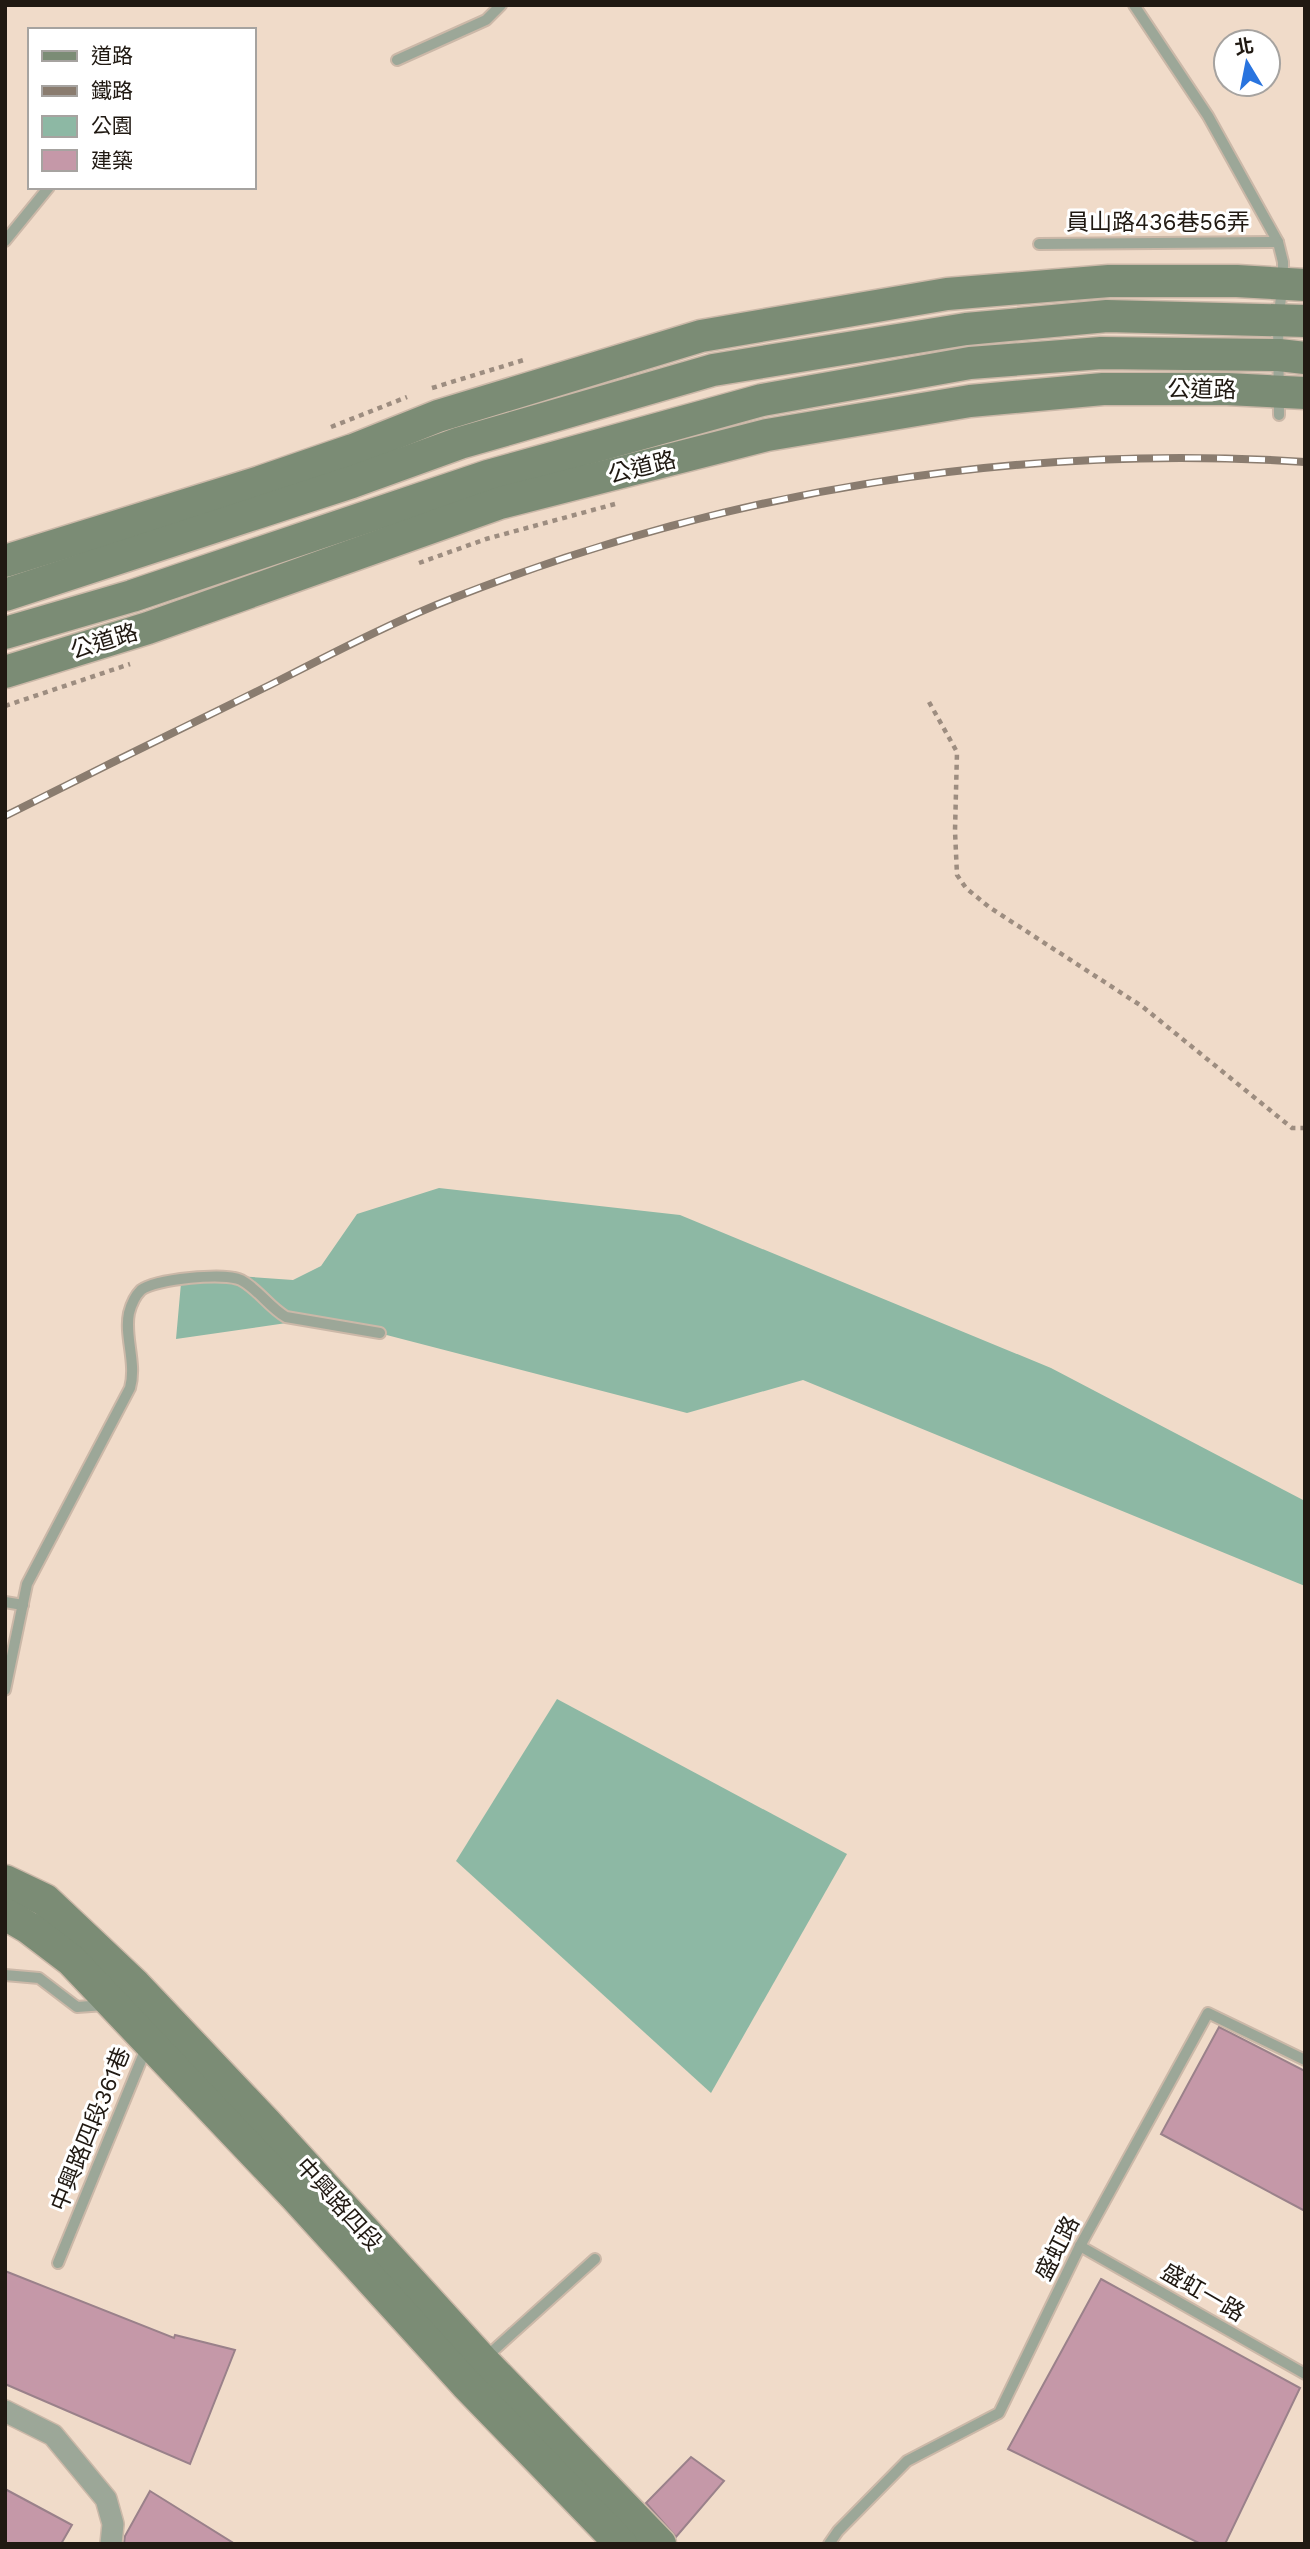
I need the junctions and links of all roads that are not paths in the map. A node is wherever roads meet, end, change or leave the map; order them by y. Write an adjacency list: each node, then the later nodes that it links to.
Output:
1 (501, 5): 3 (lane)
2 (1134, 5): 6 (lane)
3 (397, 60)
4 (48, 189): 5 (lane)
5 (5, 241)
6 (1278, 242): 7 (lane, 員山路436巷56弄); 8 (lane)
7 (1039, 244)
8 (1294, 285): 9 (lane); 12 (street)
9 (1291, 320): 10 (lane); 13 (street)
10 (1292, 356): 11 (lane); 14 (street, 公道路)
11 (1288, 400): 15 (street, 公道路)
12 (5, 561)
13 (5, 595)
14 (5, 633)
15 (5, 672)
16 (380, 1333): 18 (lane)
17 (5, 1602): 18 (lane)
18 (23, 1605): 19 (lane)
19 (5, 1690)
20 (5, 1881): 23 (street, 中興路四段)
21 (5, 1914): 23 (street, 中興路四段)
22 (5, 1975): 23 (lane)
23 (125, 1994): 24 (street, 中興路四段)
24 (153, 2025): 28 (lane, 中興路四段361巷); 29 (street, 中興路四段)
25 (1305, 2060): 26 (lane, 盛虹路)
26 (1080, 2246): 30 (lane, 盛虹一路); 35 (lane, 盛虹路)
27 (594, 2259): 29 (lane)
28 (58, 2263)
29 (474, 2372): 33 (street, 中興路四段); 34 (street, 中興路四段)
30 (1305, 2374)
31 (5, 2411): 32 (street)
32 (111, 2544)
33 (621, 2544)
34 (660, 2544)
35 (829, 2544)

